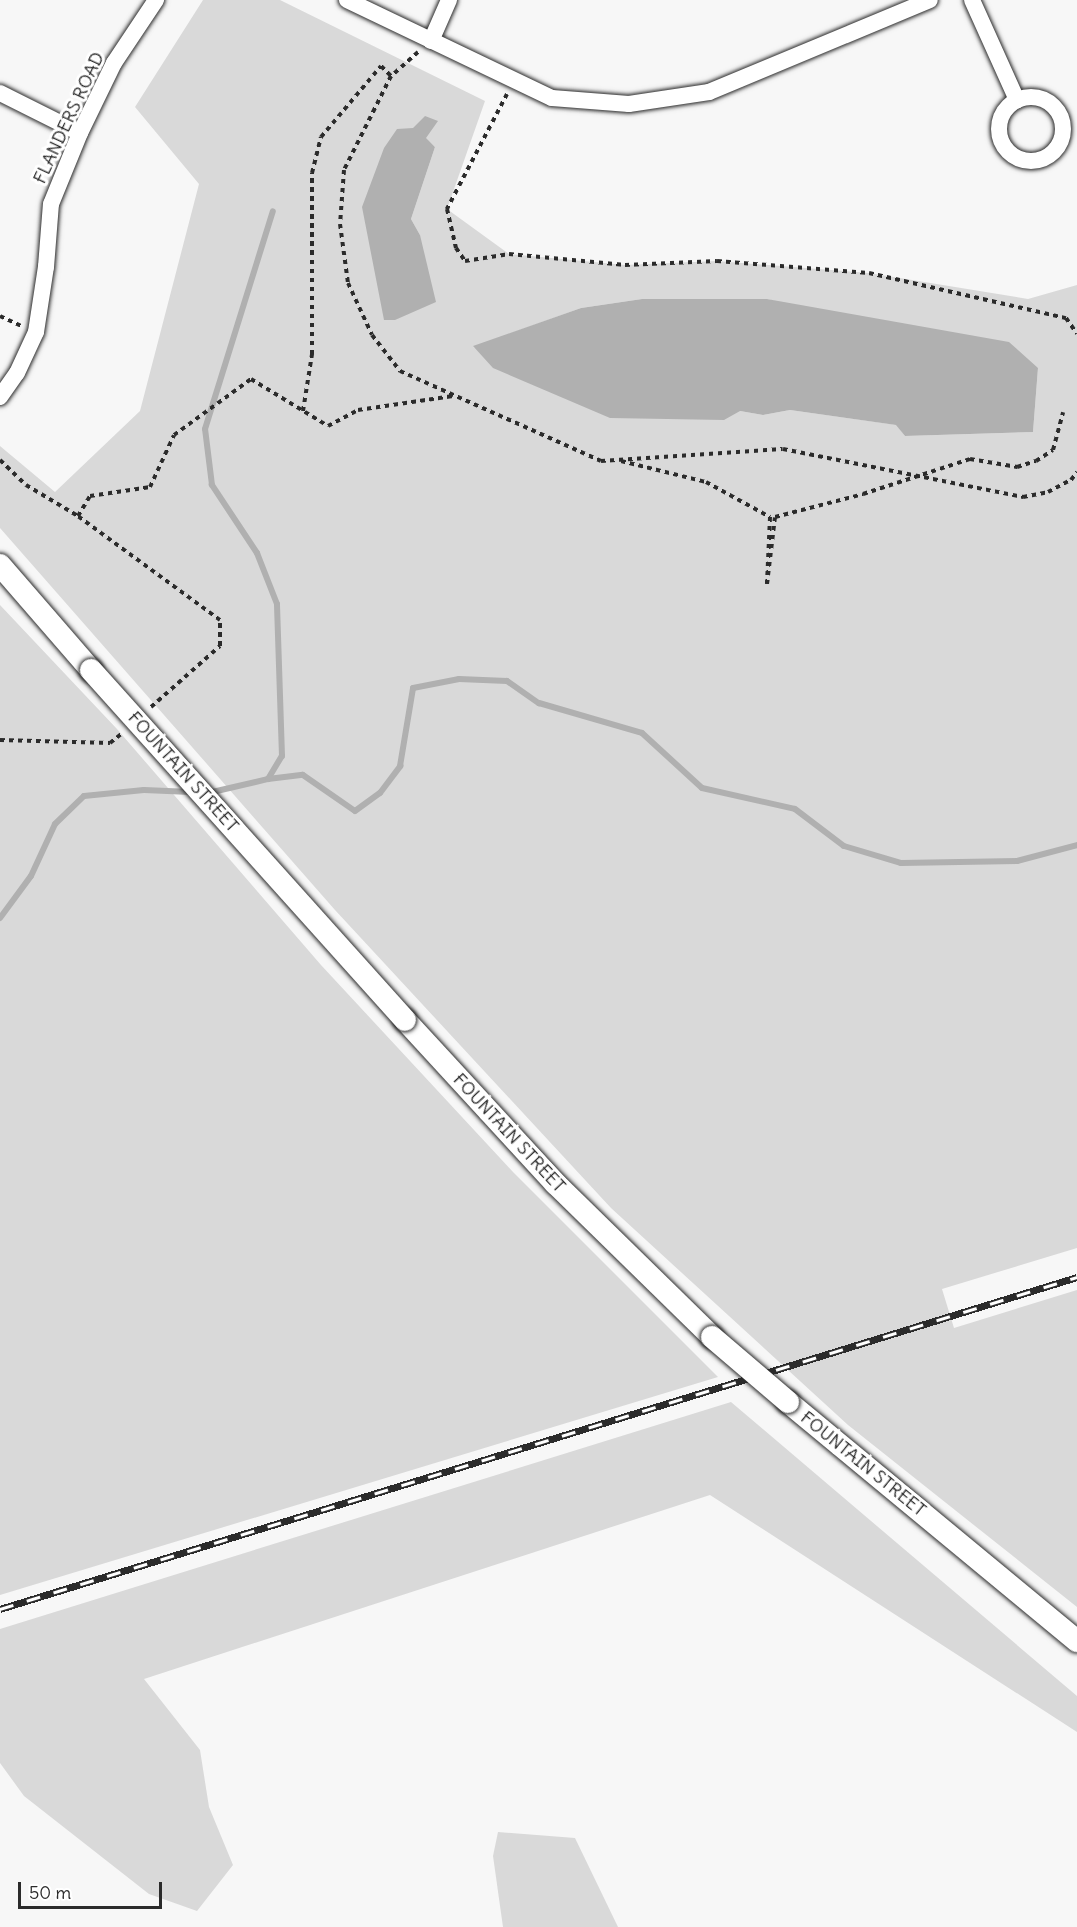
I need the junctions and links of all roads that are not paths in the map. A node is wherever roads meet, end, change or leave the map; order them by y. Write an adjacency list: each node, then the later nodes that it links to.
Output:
1 (156, 0): 9 (street, FLANDERS ROAD)
2 (347, 0): 6 (street)
3 (449, 0): 6 (street)
4 (930, 0): 6 (street)
5 (972, 0): 8 (street)
6 (431, 41)
7 (0, 93): 9 (street)
8 (1017, 100)
9 (80, 133): 10 (street, FLANDERS ROAD)
10 (0, 396)
11 (0, 565): 12 (main road, FOUNTAIN STREET, bridge)
12 (1077, 1641)

